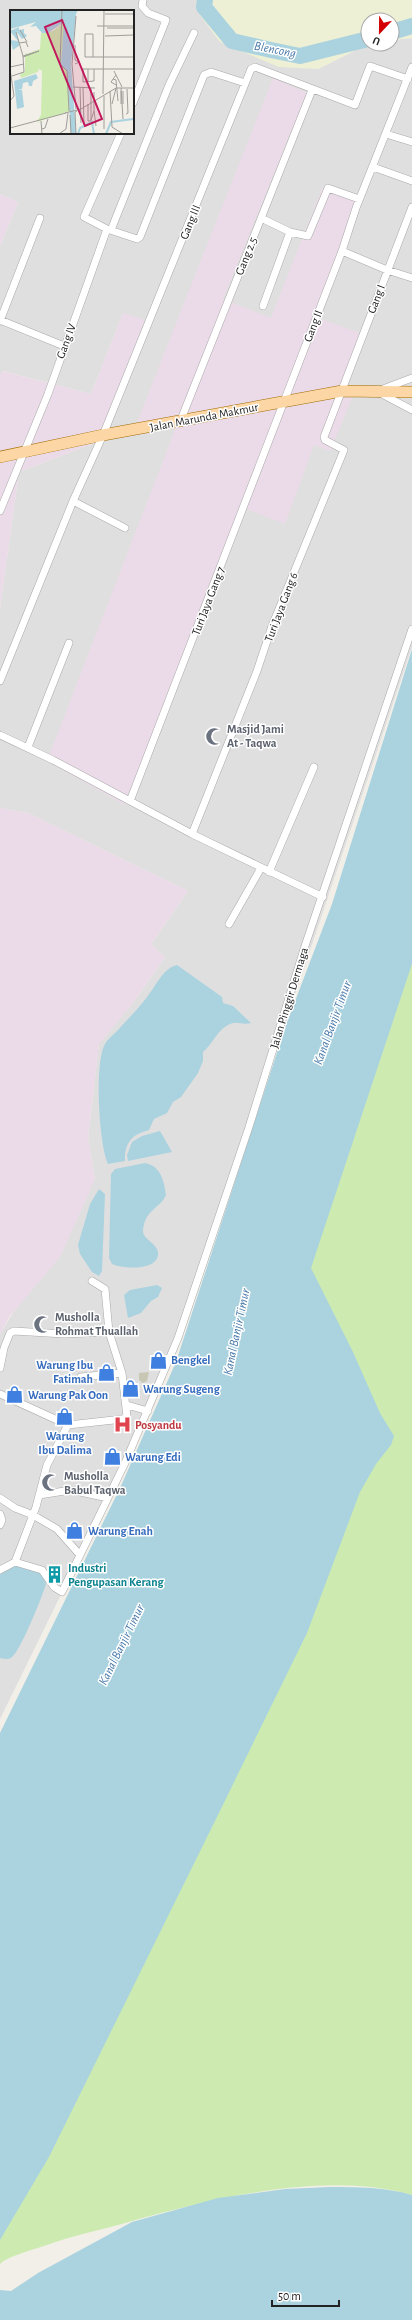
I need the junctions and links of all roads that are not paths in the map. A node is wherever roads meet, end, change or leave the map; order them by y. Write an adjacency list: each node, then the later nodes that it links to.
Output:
1 (143, 0): 7 (street)
2 (194, 33): 17 (street, Gang IV)
3 (412, 67): 4 (street, Gang II)
4 (410, 77): 6 (street); 9 (street, Gang II)
5 (245, 83): 6 (street, Gang III); 17 (street); 32 (street, Gang III)
6 (312, 90): 16 (street, Gang 2.5)
7 (134, 100)
8 (121, 134): 17 (street)
9 (386, 134): 10 (street); 11 (street, Gang II)
10 (412, 142)
11 (373, 166): 12 (street); 13 (street, Gang II)
12 (412, 181)
13 (359, 199): 18 (street); 19 (street, Gang II)
14 (412, 207): 20 (street, Gang I)
15 (40, 218): 23 (street)
16 (261, 218): 18 (street); 31 (street, Gang 2.5)
17 (109, 229): 24 (street, Gang IV)
18 (290, 232): 22 (street)
19 (342, 251): 20 (street); 29 (street, Gang II)
20 (387, 270): 21 (street); 26 (street, Gang I)
21 (412, 278)
22 (263, 306)
23 (0, 320): 24 (street)
24 (64, 346): 33 (street, Gang IV)
25 (412, 378): 27 (street)
26 (342, 391): 27 (main road, Jalan Marunda Makmur); 29 (main road, Jalan Marunda Makmur); 45 (street, Turi Jaya Gang 6)
27 (377, 391): 28 (main road, Jalan Marunda Makmur); 30 (street)
28 (411, 393)
29 (284, 401): 31 (main road, Jalan Marunda Makmur); 44 (street, Turi Jaya Gang 7)
30 (412, 410)
31 (180, 422): 32 (main road, Jalan Marunda Makmur)
32 (103, 435): 33 (main road, Jalan Marunda Makmur); 35 (street, Gang III)
33 (22, 452): 34 (main road, Jalan Marunda Makmur); 36 (street, Gang IV)
34 (0, 457)
35 (73, 501): 37 (street); 40 (street, Gang III)
36 (0, 511)
37 (125, 528)
38 (412, 629): 48 (street, Jalan Pinggir Dermaga)
39 (69, 643): 42 (street)
40 (0, 681)
41 (0, 735): 42 (street)
42 (28, 747): 44 (street)
43 (314, 767): 47 (street)
44 (130, 801): 45 (street)
45 (192, 834): 46 (street)
46 (261, 868): 47 (street); 49 (street)
47 (269, 872): 48 (street)
48 (323, 897): 57 (street, Jalan Pinggir Dermaga)
49 (229, 924)
50 (92, 1281): 51 (street)
51 (109, 1332): 52 (street); 53 (street)
52 (0, 1368)
53 (122, 1373): 54 (street); 56 (street)
54 (81, 1377)
55 (0, 1394): 58 (street)
56 (127, 1405): 57 (street); 58 (street)
57 (148, 1411): 61 (street, Jalan Pinggir Dermaga)
58 (68, 1425): 59 (street)
59 (39, 1495): 61 (street); 63 (street)
60 (0, 1498): 63 (street)
61 (108, 1498): 65 (street, Jalan Pinggir Dermaga)
62 (0, 1514): 64 (street)
63 (33, 1514): 65 (street); 66 (street)
64 (0, 1525)
65 (80, 1555): 66 (street, Jalan Pinggir Dermaga)
66 (15, 1562): 67 (street)
67 (0, 1570)

